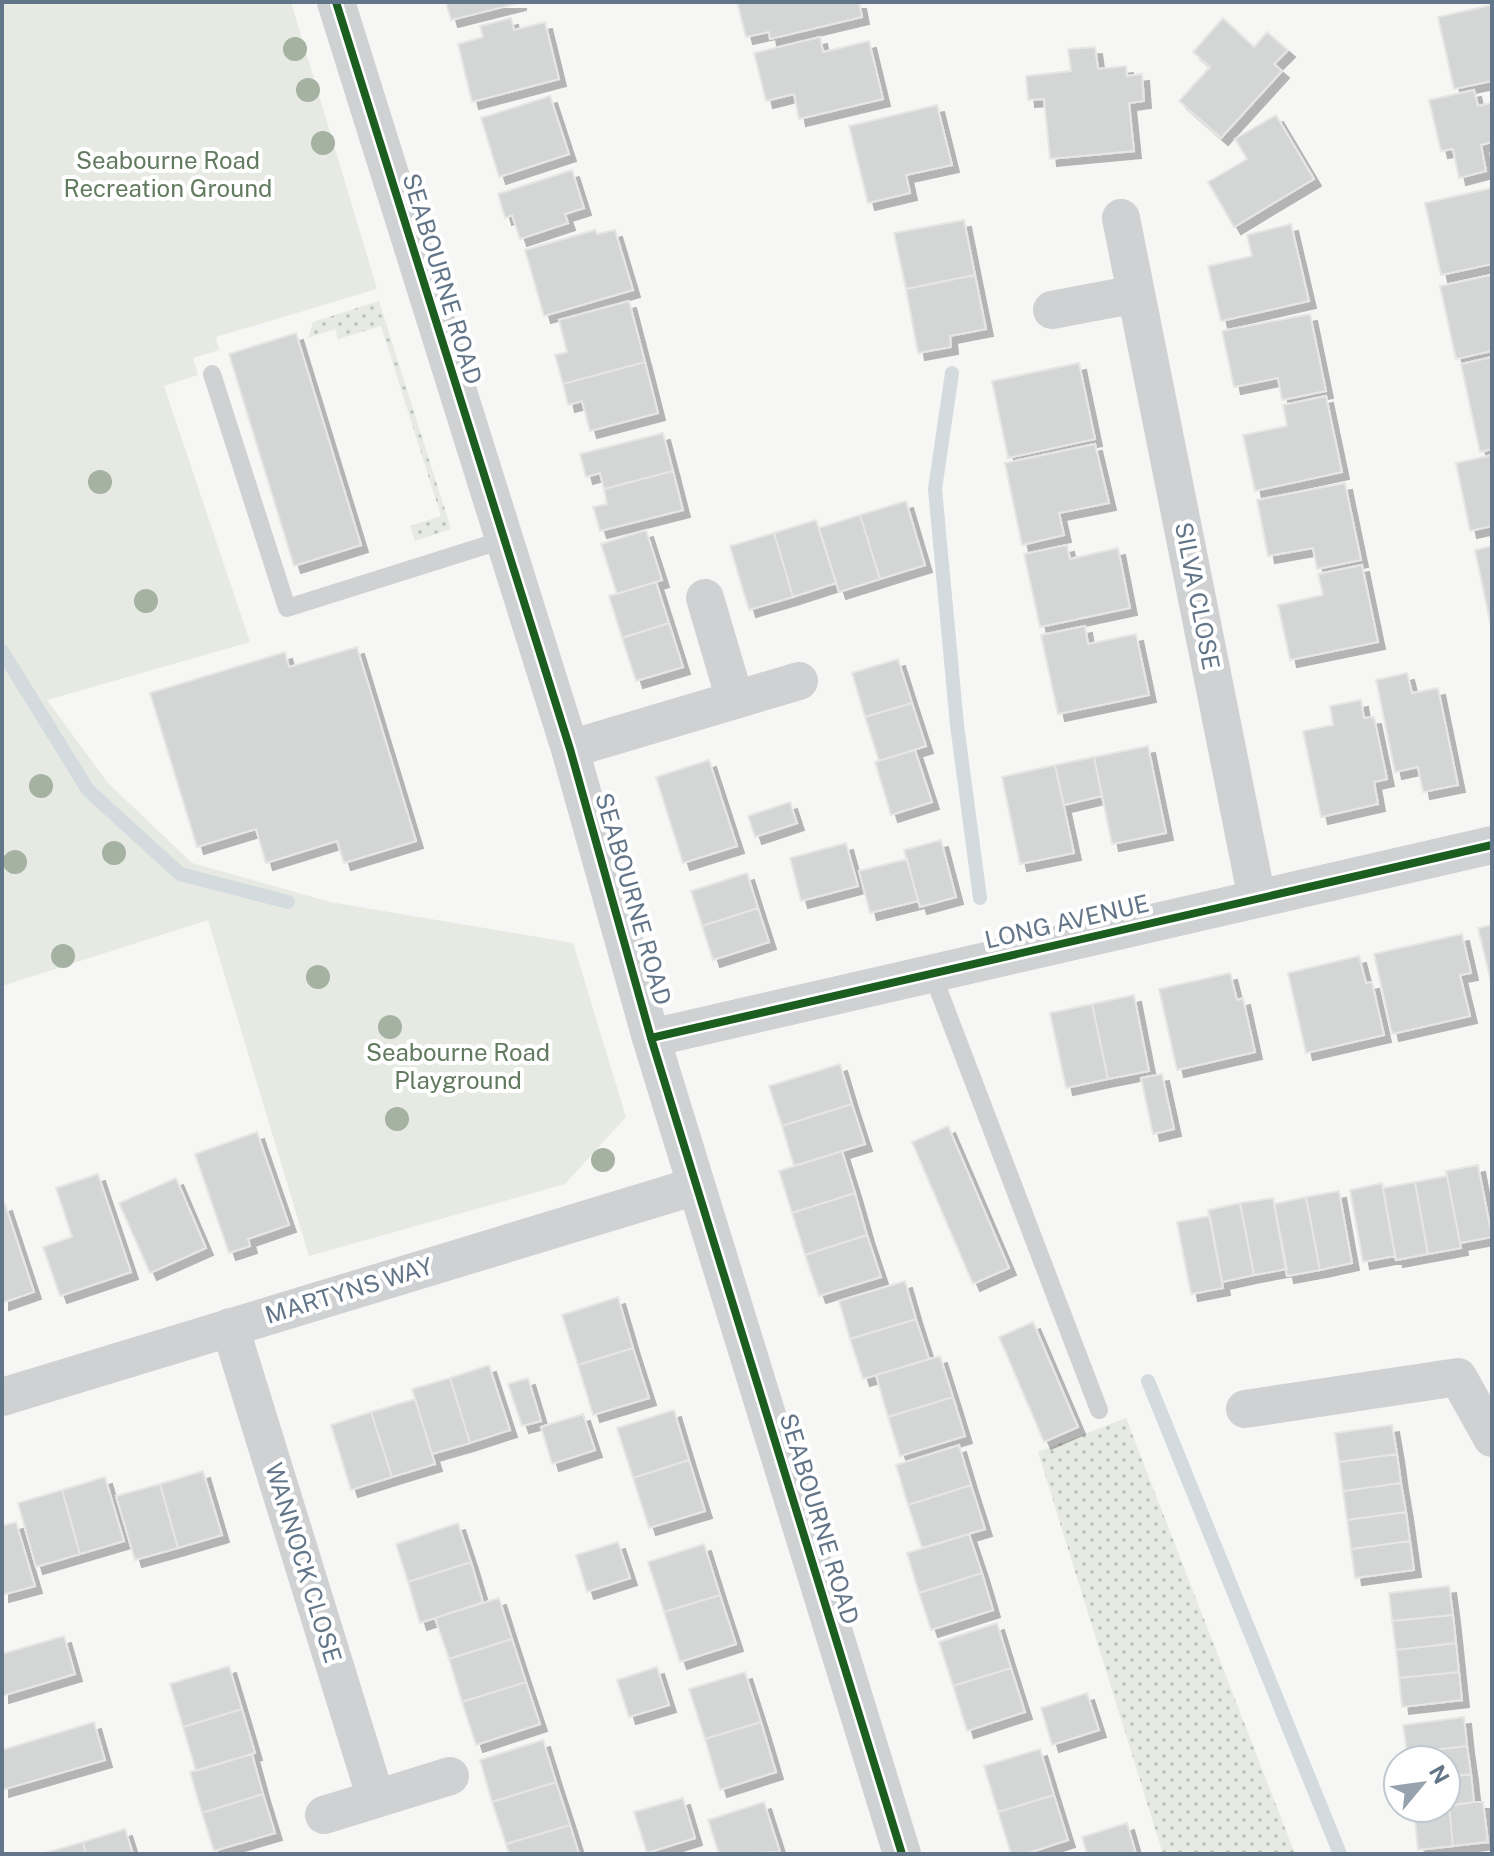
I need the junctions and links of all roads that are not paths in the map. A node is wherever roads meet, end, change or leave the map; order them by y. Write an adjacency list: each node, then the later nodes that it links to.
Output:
1 (336, 2): 6 (street, SEABOURNE ROAD)
2 (1121, 218): 3 (street, SILVA CLOSE)
3 (1136, 294): 4 (street); 12 (street, SILVA CLOSE)
4 (1052, 310)
5 (212, 374): 6 (lane)
6 (503, 540): 10 (street, SEABOURNE ROAD)
7 (705, 598): 9 (street)
8 (799, 681): 9 (street)
9 (735, 700): 10 (street)
10 (570, 749): 14 (street, SEABOURNE ROAD)
11 (1492, 845): 12 (street, LONG AVENUE)
12 (1257, 899): 13 (street, LONG AVENUE)
13 (932, 973): 14 (street, LONG AVENUE); 19 (lane)
14 (651, 1038): 15 (street, SEABOURNE ROAD)
15 (696, 1186): 16 (street, MARTYNS WAY); 24 (street, SEABOURNE ROAD)
16 (230, 1327): 17 (street, MARTYNS WAY); 22 (street, WANNOCK CLOSE)
17 (2, 1397)
18 (1245, 1409): 20 (street)
19 (1099, 1410)
20 (1492, 1438)
21 (450, 1776): 22 (street)
22 (376, 1799): 23 (street)
23 (324, 1815)
24 (902, 1854)

